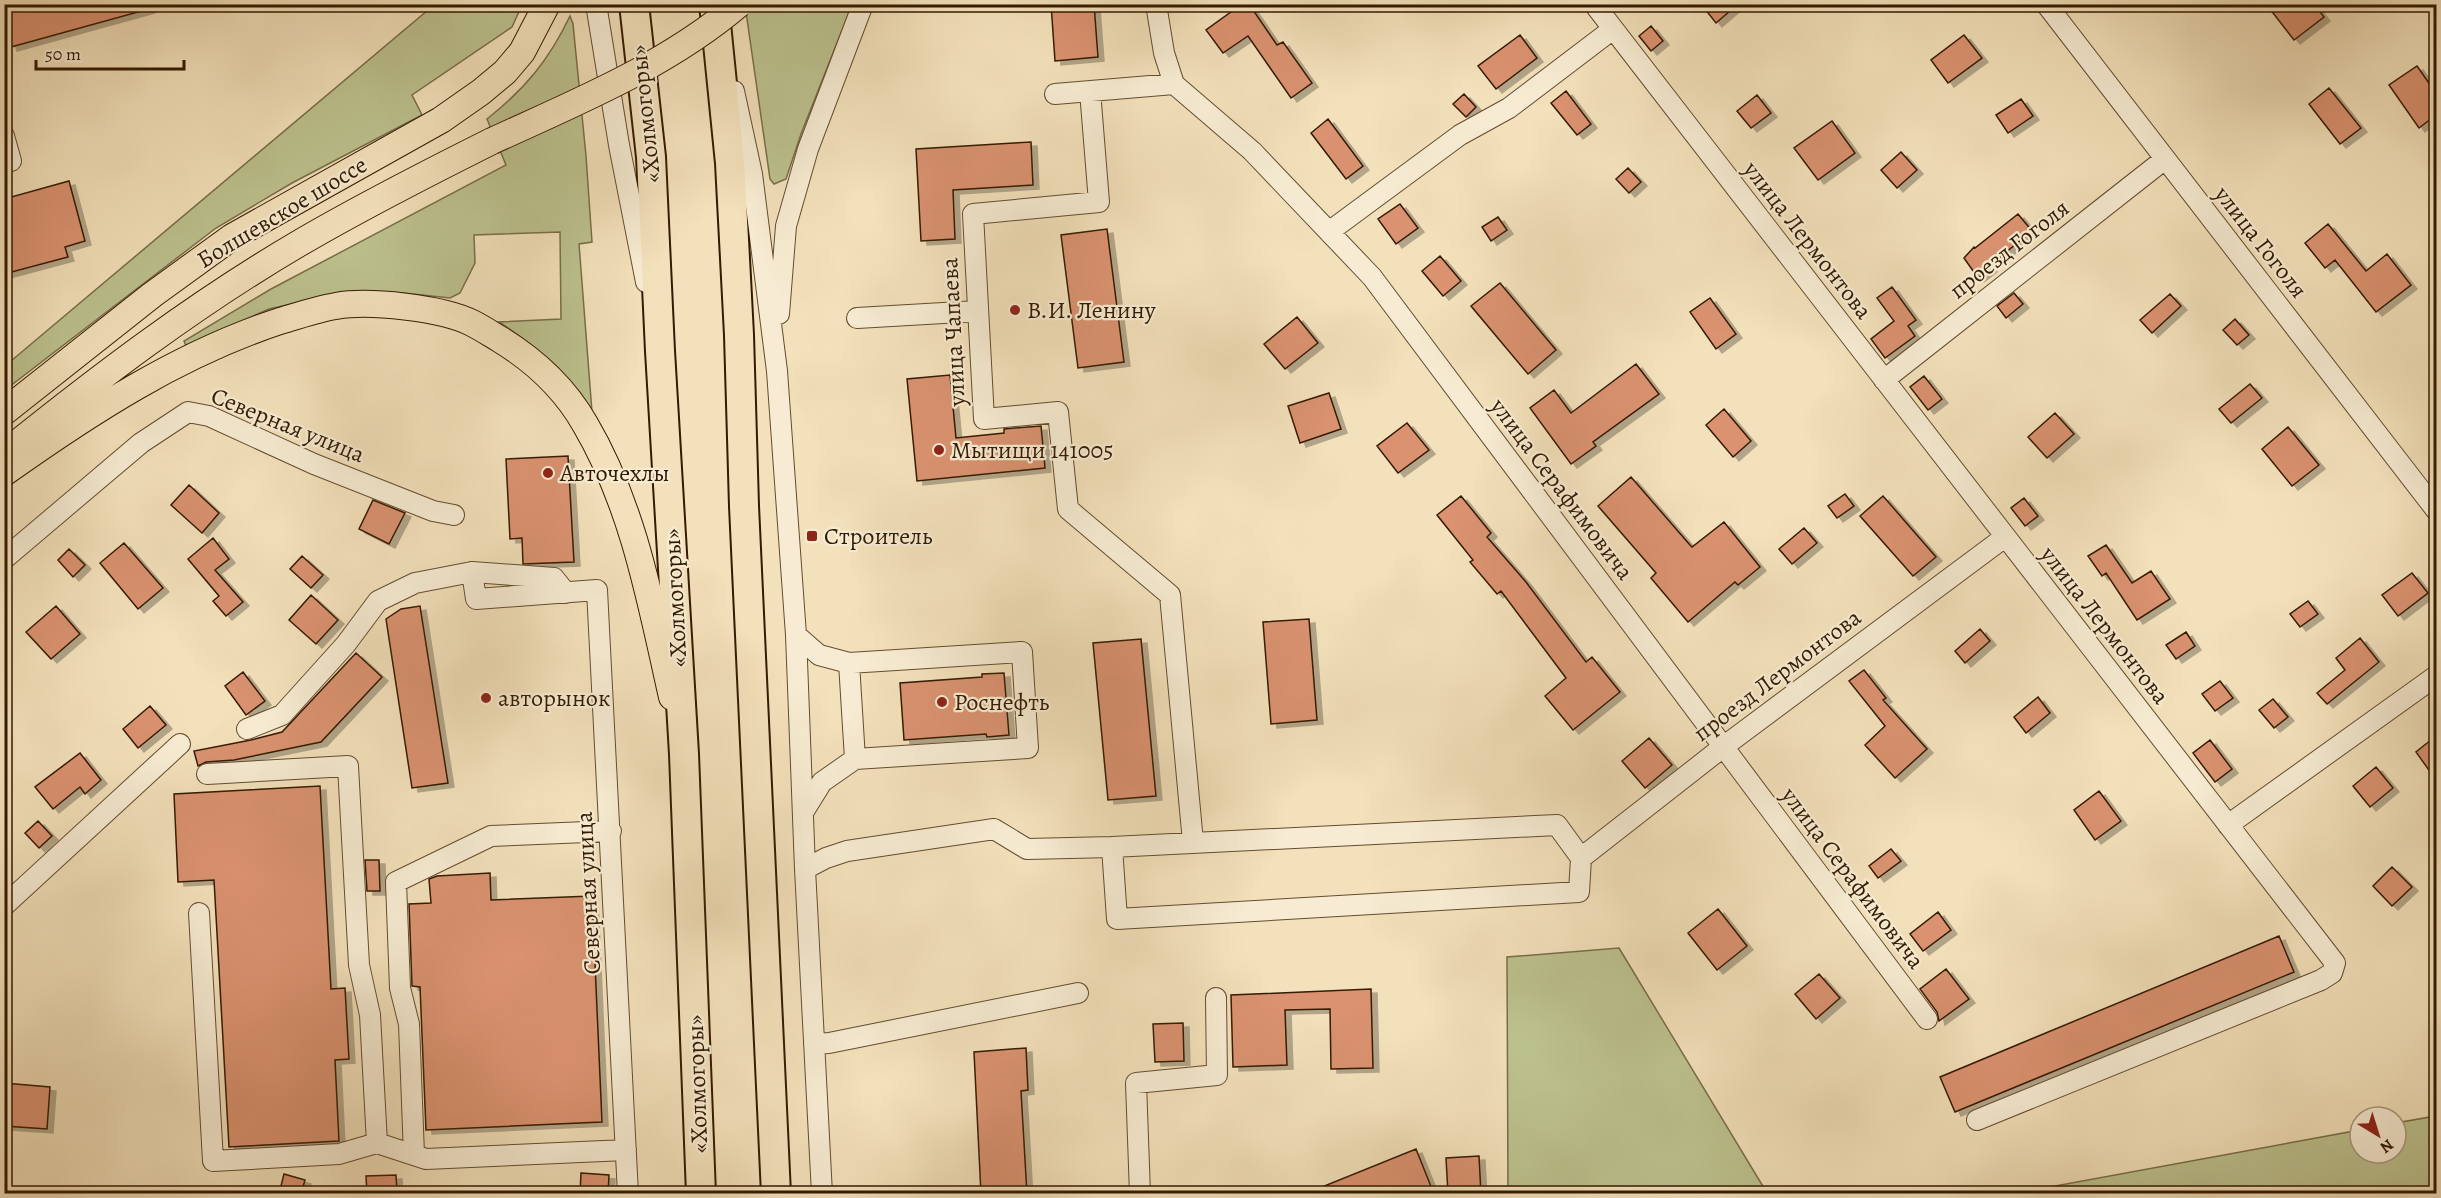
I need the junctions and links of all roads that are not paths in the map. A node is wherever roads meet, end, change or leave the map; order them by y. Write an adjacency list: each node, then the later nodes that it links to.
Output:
1 (547, 4): 23 (main road, Болшевское шоссе)
2 (596, 4): 20 (street)
3 (634, 4): 20 (highway, «Холмогоры»)
4 (714, 4): 21 (street); 60 (highway)
5 (739, 4): 24 (main road, bridge)
6 (863, 4): 21 (street)
7 (1156, 4): 11 (street)
8 (1594, 4): 10 (street, улица Лермонтова)
9 (2046, 4): 15 (street, улица Гоголя)
10 (1612, 28): 17 (street); 22 (street, улица Лермонтова)
11 (1174, 84): 12 (street); 17 (street, улица Серафимовича)
12 (1090, 91): 13 (street); 18 (street, улица Чапаева)
13 (1055, 94)
14 (4, 136): 16 (street)
15 (2165, 159): 22 (street, проезд Гоголя); 26 (street, улица Гоголя)
16 (4, 163)
17 (1330, 231): 37 (street, улица Серафимовича)
18 (978, 311): 19 (street); 44 (street, улица Чапаева)
19 (857, 318)
20 (660, 351): 38 (highway, «Холмогоры»)
21 (777, 371): 32 (street)
22 (1884, 380): 28 (street, улица Лермонтова)
23 (4, 412)
24 (4, 453)
25 (4, 473): 38 (main road)
26 (2436, 510)
27 (454, 515): 29 (street, Северная улица)
28 (2005, 537): 37 (street, проезд Лермонтова); 42 (street, улица Лермонтова)
29 (4, 559)
30 (472, 572): 31 (street); 31 (street); 35 (street)
31 (566, 593): 43 (street, Северная улица)
32 (796, 635): 33 (street); 41 (street)
33 (849, 663): 39 (street); 39 (street)
34 (2436, 676): 42 (street)
35 (247, 729)
36 (180, 744): 48 (street)
37 (1723, 747): 46 (street, проезд Лермонтова); 52 (street, улица Серафимовича)
38 (684, 754): 59 (highway, «Холмогоры»)
39 (855, 759): 41 (street)
40 (207, 774): 55 (street)
41 (804, 811): 47 (street)
42 (2228, 825): 54 (street, улица Лермонтова)
43 (611, 831): 56 (street, Северная улица); 57 (street)
44 (1193, 842): 45 (street); 46 (street)
45 (1112, 847): 46 (street); 47 (street)
46 (1581, 858)
47 (805, 869): 53 (street)
48 (4, 906)
49 (199, 914): 55 (street)
50 (1078, 993): 53 (street)
51 (1216, 998): 62 (street)
52 (1927, 1019)
53 (814, 1044): 61 (street)
54 (1977, 1120)
55 (377, 1143): 57 (street)
56 (626, 1150): 57 (street); 58 (street, Северная улица)
57 (414, 1155)
58 (628, 1194)
59 (701, 1194)
60 (776, 1194)
61 (822, 1194)
62 (1140, 1194)

